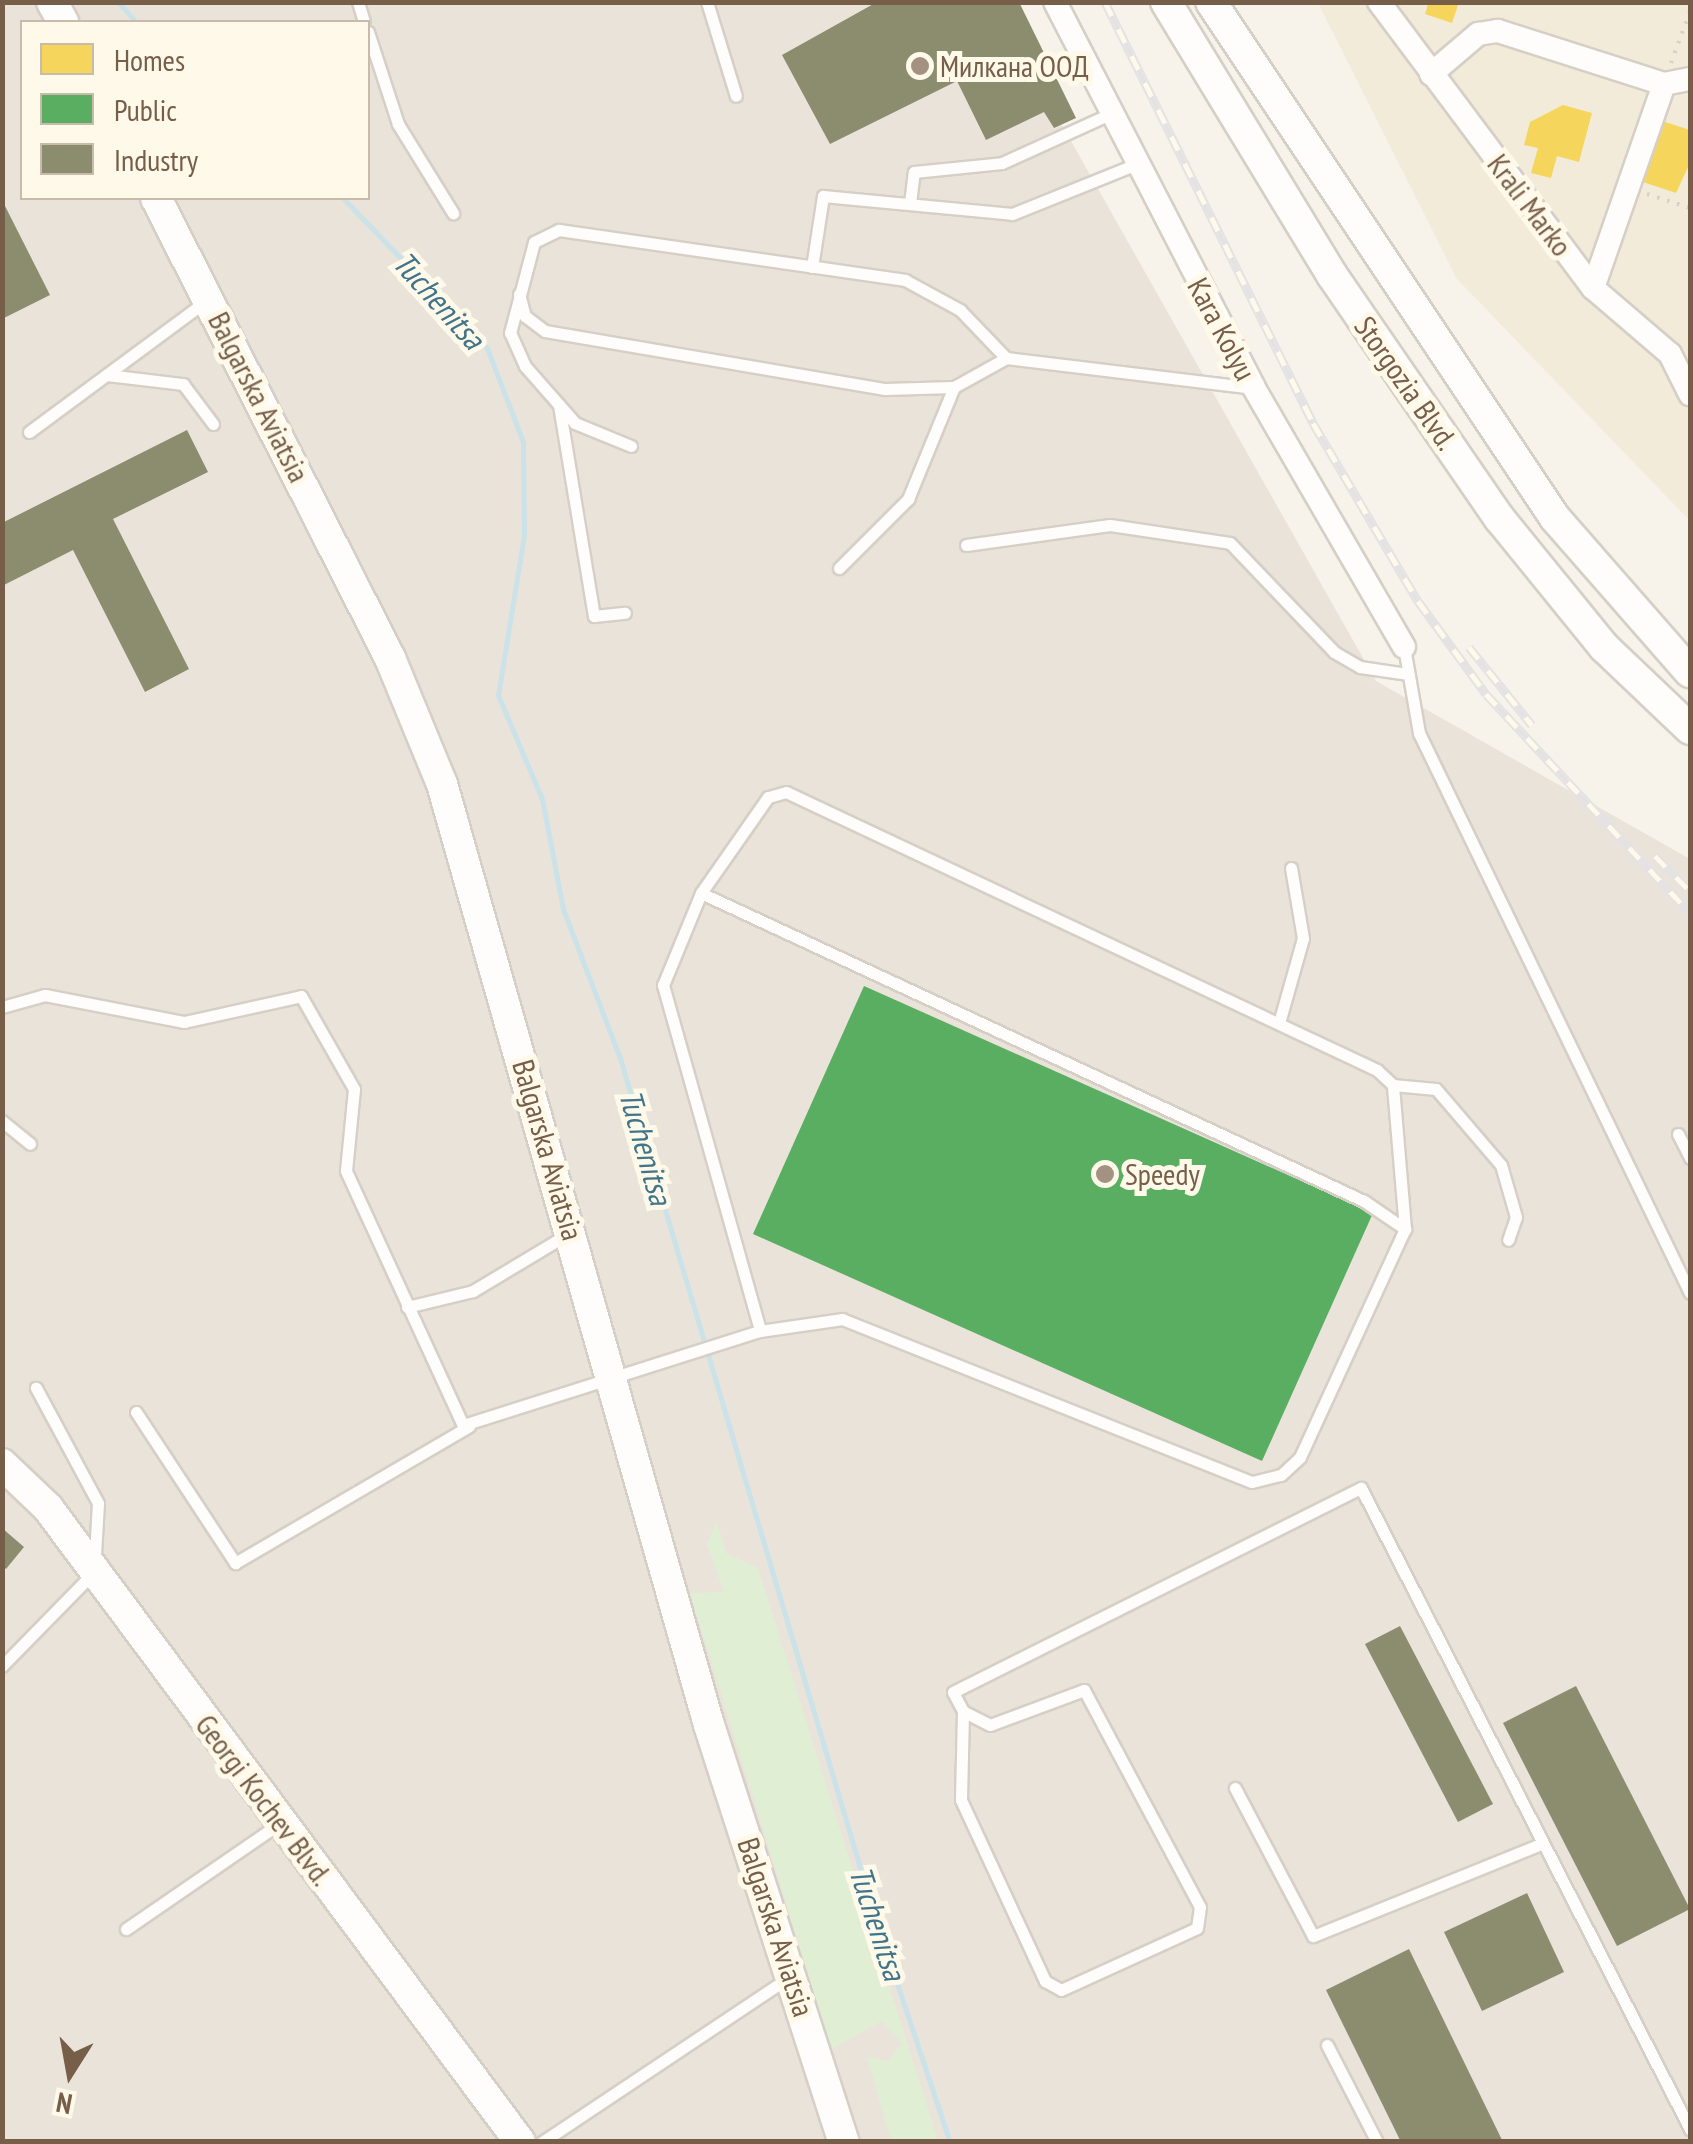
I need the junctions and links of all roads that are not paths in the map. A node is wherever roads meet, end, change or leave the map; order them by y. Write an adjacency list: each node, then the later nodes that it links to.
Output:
1 (707, 2): 10 (lane)
2 (1056, 2): 11 (street, Kara Kolyu)
3 (1166, 2): 37 (main road, Storgozia Blvd.)
4 (1211, 2): 35 (main road, Storgozia Blvd.)
5 (1379, 2): 7 (street, Krali Marko)
6 (370, 38): 15 (lane)
7 (1431, 74): 9 (street); 16 (street, Krali Marko)
8 (1690, 80): 9 (street)
9 (1664, 84): 17 (street)
10 (736, 96)
11 (1110, 114): 12 (street, Kara Kolyu); 14 (lane)
12 (1134, 165): 14 (lane); 25 (street, Kara Kolyu)
13 (157, 200): 21 (main road, Balgarska Aviatsia)
14 (910, 203): 18 (lane)
15 (453, 212)
16 (1552, 236): 17 (street); 20 (street, Krali Marko)
17 (1605, 254): 20 (street)
18 (812, 266): 19 (lane); 22 (lane)
19 (516, 285): 24 (lane); 27 (lane)
20 (1593, 288): 26 (street, Krali Marko)
21 (209, 298): 23 (lane); 48 (main road, Balgarska Aviatsia)
22 (1006, 358): 24 (lane); 25 (lane)
23 (107, 374): 28 (lane); 29 (lane)
24 (954, 386): 32 (lane)
25 (1254, 388): 34 (street, Kara Kolyu)
26 (1690, 394)
27 (559, 405): 30 (lane); 33 (lane)
28 (212, 424)
29 (30, 432)
30 (630, 446)
31 (966, 545): 36 (lane)
32 (839, 568)
33 (625, 613)
34 (1404, 647): 36 (lane)
35 (1690, 672)
36 (1408, 674): 50 (lane)
37 (1690, 730)
38 (1290, 868): 41 (lane)
39 (701, 893): 41 (lane); 47 (lane); 52 (lane)
40 (2, 1007): 51 (lane)
41 (1278, 1023): 42 (lane)
42 (1393, 1085): 47 (lane); 49 (lane)
43 (2, 1121): 45 (lane)
44 (1678, 1134): 46 (lane)
45 (30, 1144)
46 (1690, 1158)
47 (1405, 1229): 52 (lane)
48 (572, 1231): 51 (lane); 53 (main road, Balgarska Aviatsia)
49 (1508, 1240)
50 (1690, 1294)
51 (407, 1307): 56 (lane)
52 (760, 1331): 53 (lane)
53 (614, 1377): 56 (lane); 65 (main road, Balgarska Aviatsia)
54 (36, 1388): 58 (lane)
55 (136, 1412): 56 (lane)
56 (470, 1426)
57 (2, 1464): 58 (main road, Georgi Kochev Blvd.)
58 (94, 1572): 59 (lane); 62 (main road, Georgi Kochev Blvd.)
59 (2, 1666)
60 (963, 1711): 60 (lane); 63 (lane)
61 (1235, 1788): 63 (lane)
62 (282, 1823): 64 (lane); 69 (main road, Georgi Kochev Blvd.)
63 (1544, 1843): 67 (lane)
64 (126, 1929)
65 (792, 1975): 70 (lane); 71 (main road, Balgarska Aviatsia)
66 (1328, 2045): 68 (lane)
67 (1690, 2129)
68 (1377, 2141)
69 (520, 2142)
70 (542, 2142)
71 (844, 2142)

